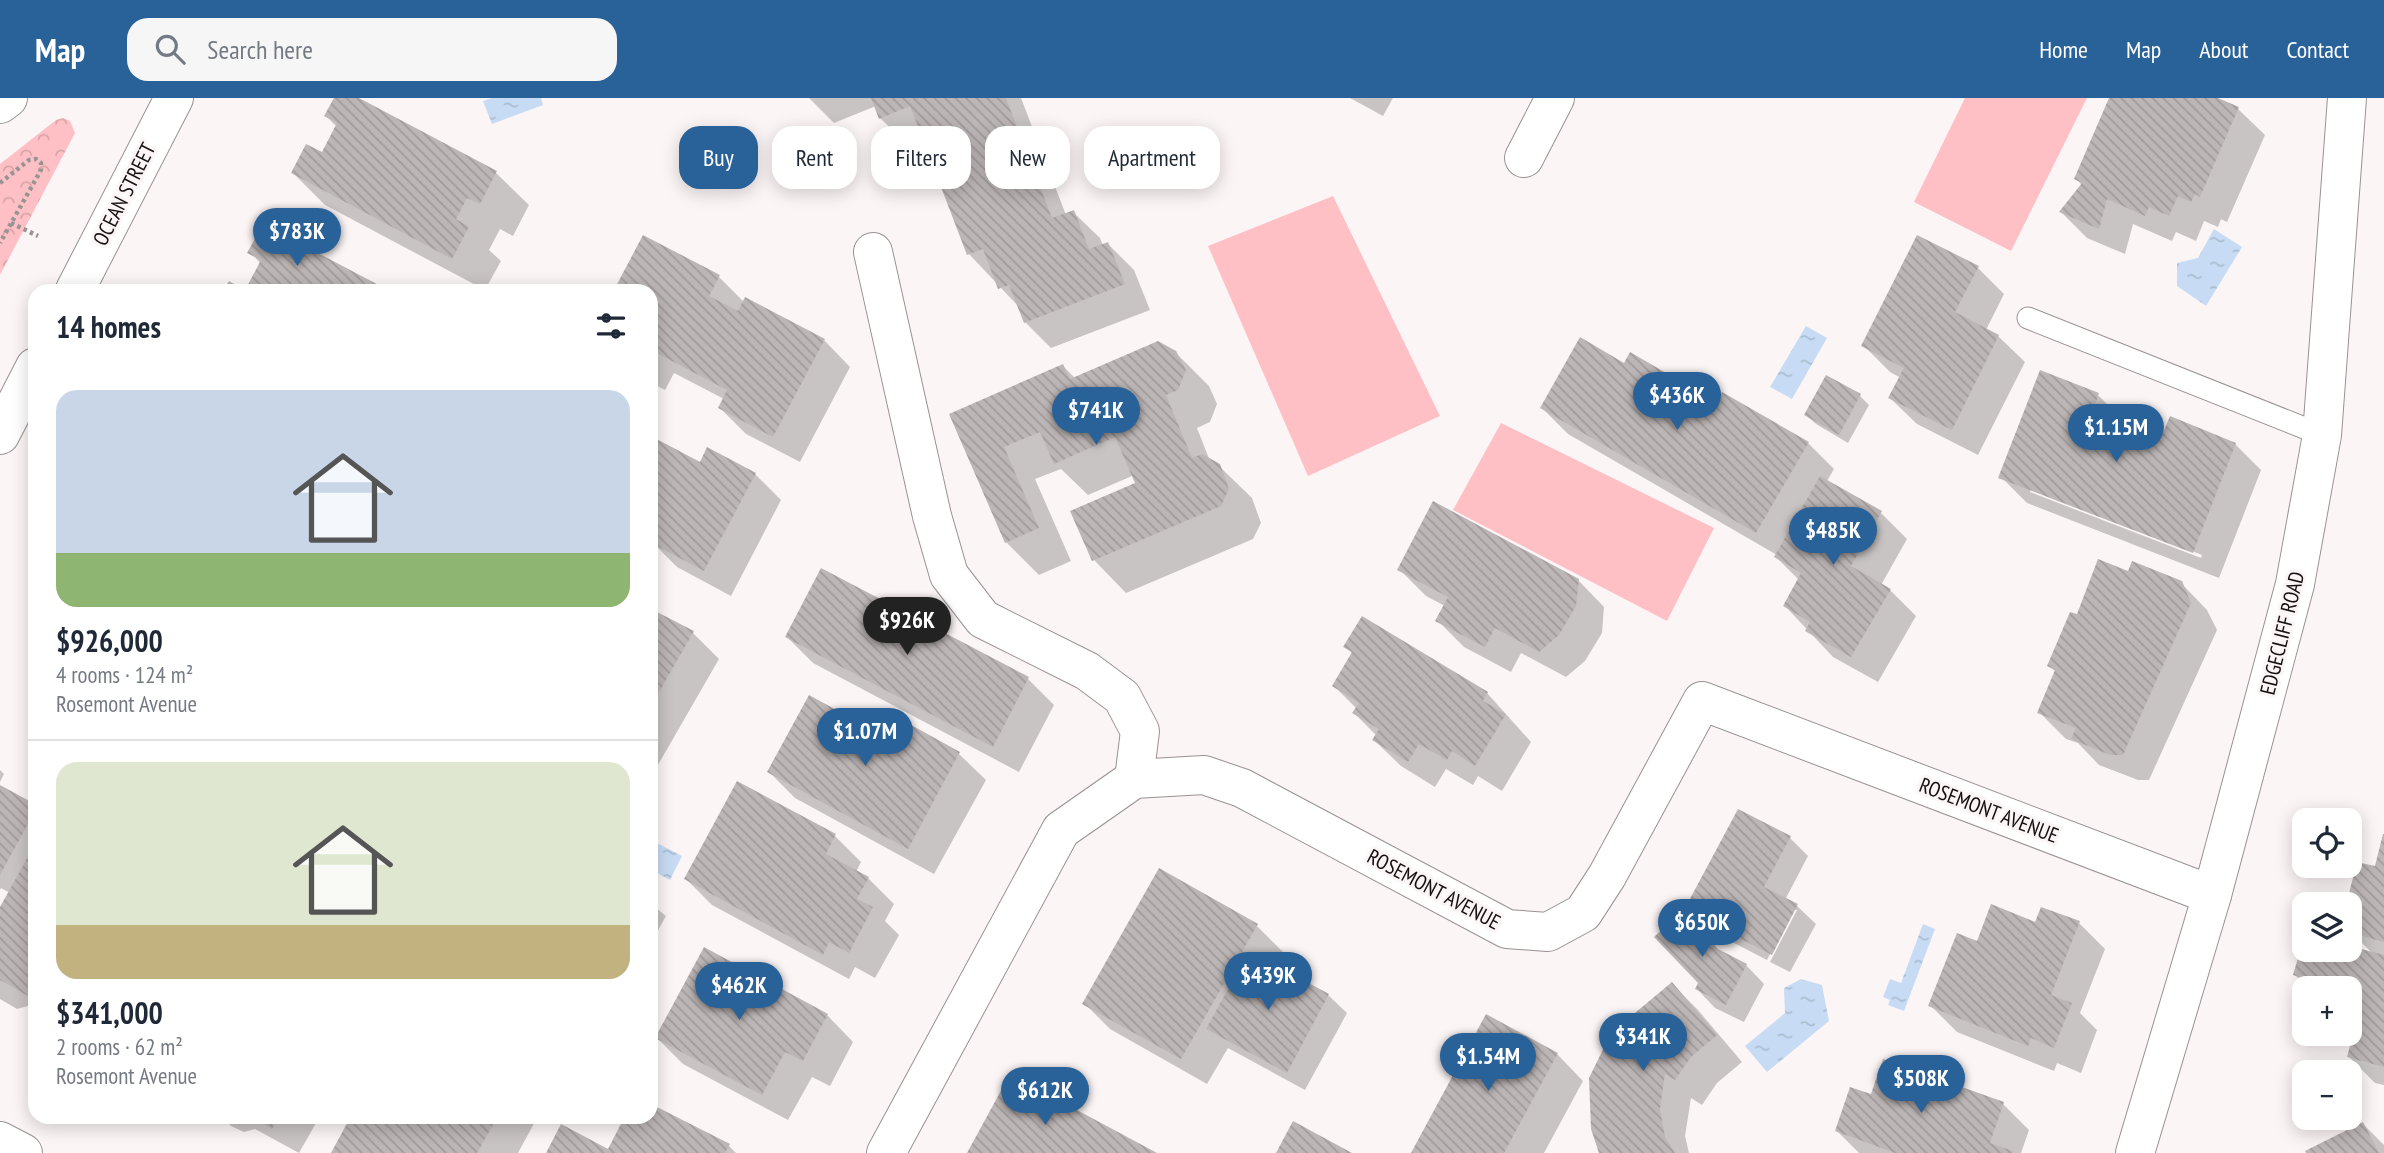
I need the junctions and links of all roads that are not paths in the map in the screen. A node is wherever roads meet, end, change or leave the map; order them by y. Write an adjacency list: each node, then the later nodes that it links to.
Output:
1 (8, 98): 5 (street)
2 (174, 98): 8 (street, OCEAN STREET)
3 (1555, 98): 6 (street)
4 (2347, 98): 12 (street, EDGECLIFF ROAD)
5 (0, 104)
6 (1524, 158)
7 (873, 252): 13 (street)
8 (78, 284)
9 (2028, 318): 12 (lane)
10 (28, 381): 11 (street)
11 (0, 435)
12 (2322, 435): 14 (street, EDGECLIFF ROAD)
13 (1134, 779): 14 (street, ROSEMONT AVENUE); 17 (street)
14 (2212, 895): 18 (street, EDGECLIFF ROAD)
15 (0, 1141): 16 (street)
16 (23, 1153)
17 (886, 1153)
18 (2135, 1153)

